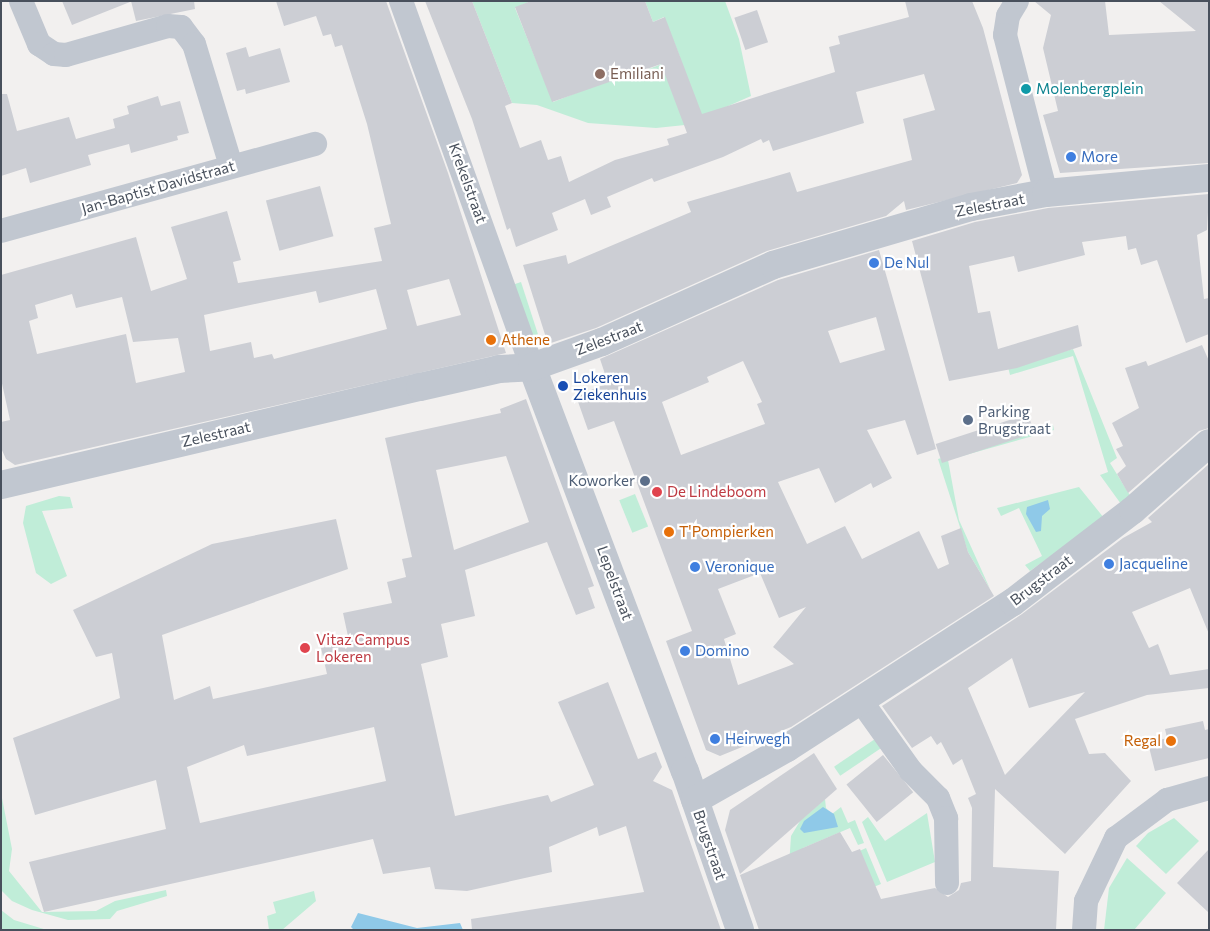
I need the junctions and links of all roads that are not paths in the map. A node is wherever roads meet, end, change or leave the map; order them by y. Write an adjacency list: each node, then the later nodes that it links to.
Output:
1 (21, 1): 5 (street)
2 (401, 1): 9 (street, Krekelstraat)
3 (1017, 1): 7 (street)
4 (316, 144): 5 (street, Jan-Baptist Davidstraat)
5 (231, 166): 8 (street, Jan-Baptist Davidstraat)
6 (1209, 178): 7 (street, Zelestraat)
7 (1046, 194): 9 (street, Zelestraat)
8 (1, 231)
9 (532, 366): 11 (street, Zelestraat); 14 (street, Lepelstraat)
10 (1209, 443): 12 (street, Brugstraat)
11 (1, 485)
12 (861, 701): 14 (street, Brugstraat); 15 (street)
13 (1209, 788): 17 (street)
14 (695, 800): 16 (street, Brugstraat)
15 (947, 883)
16 (740, 930)
17 (1084, 930)

